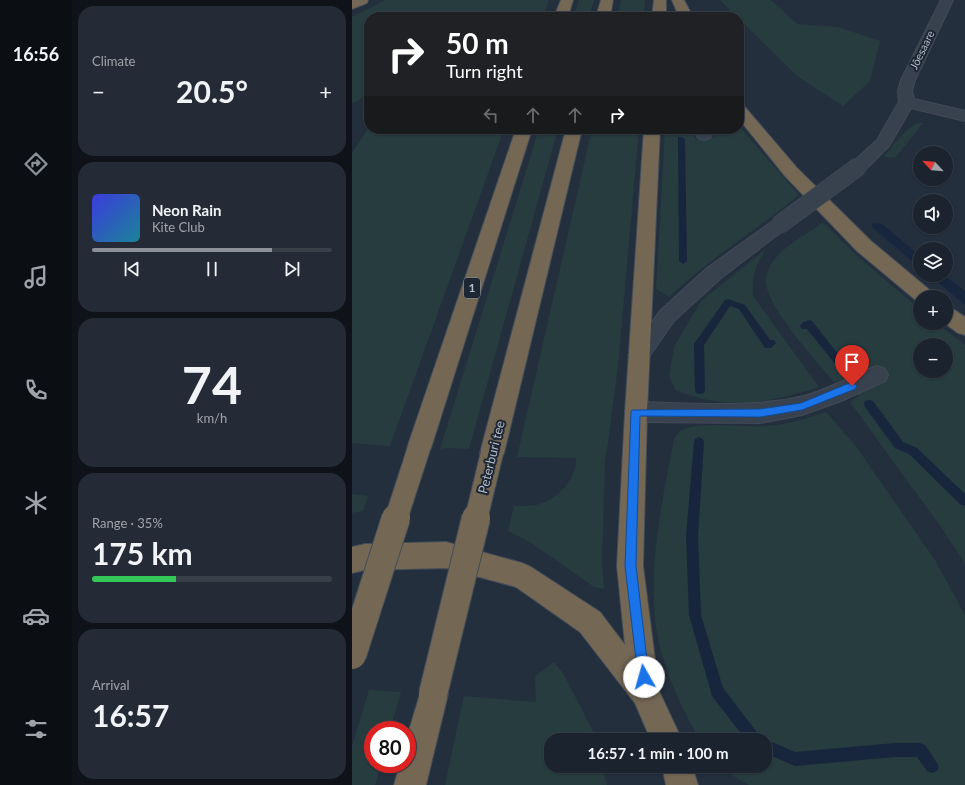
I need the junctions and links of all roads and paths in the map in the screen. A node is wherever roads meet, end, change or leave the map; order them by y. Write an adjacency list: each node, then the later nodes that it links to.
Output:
1 (362, 0): 7 (highway)
2 (566, 0): 8 (highway)
3 (607, 0): 9 (highway)
4 (660, 0): 10 (highway)
5 (678, 0): 11 (highway)
6 (947, 0): 12 (street, Jõesaare)
7 (352, 5)
8 (562, 12)
9 (604, 12)
10 (659, 12)
11 (684, 12)
12 (907, 102): 14 (street); 21 (street, bridge)
13 (744, 115): 18 (highway)
14 (965, 116)
15 (522, 134): 25 (highway, 1, bridge)
16 (573, 134): 29 (highway, Peterburi tee, bridge)
17 (652, 134): 21 (highway)
18 (917, 290)
19 (953, 319): 20 (highway)
20 (965, 327)
21 (639, 355): 23 (highway)
22 (877, 375): 23 (street)
23 (636, 412): 26 (highway)
24 (352, 560): 26 (highway)
25 (352, 655)
26 (645, 693): 27 (highway)
27 (664, 733)
28 (679, 773): 30 (highway)
29 (410, 785)
30 (682, 785)

